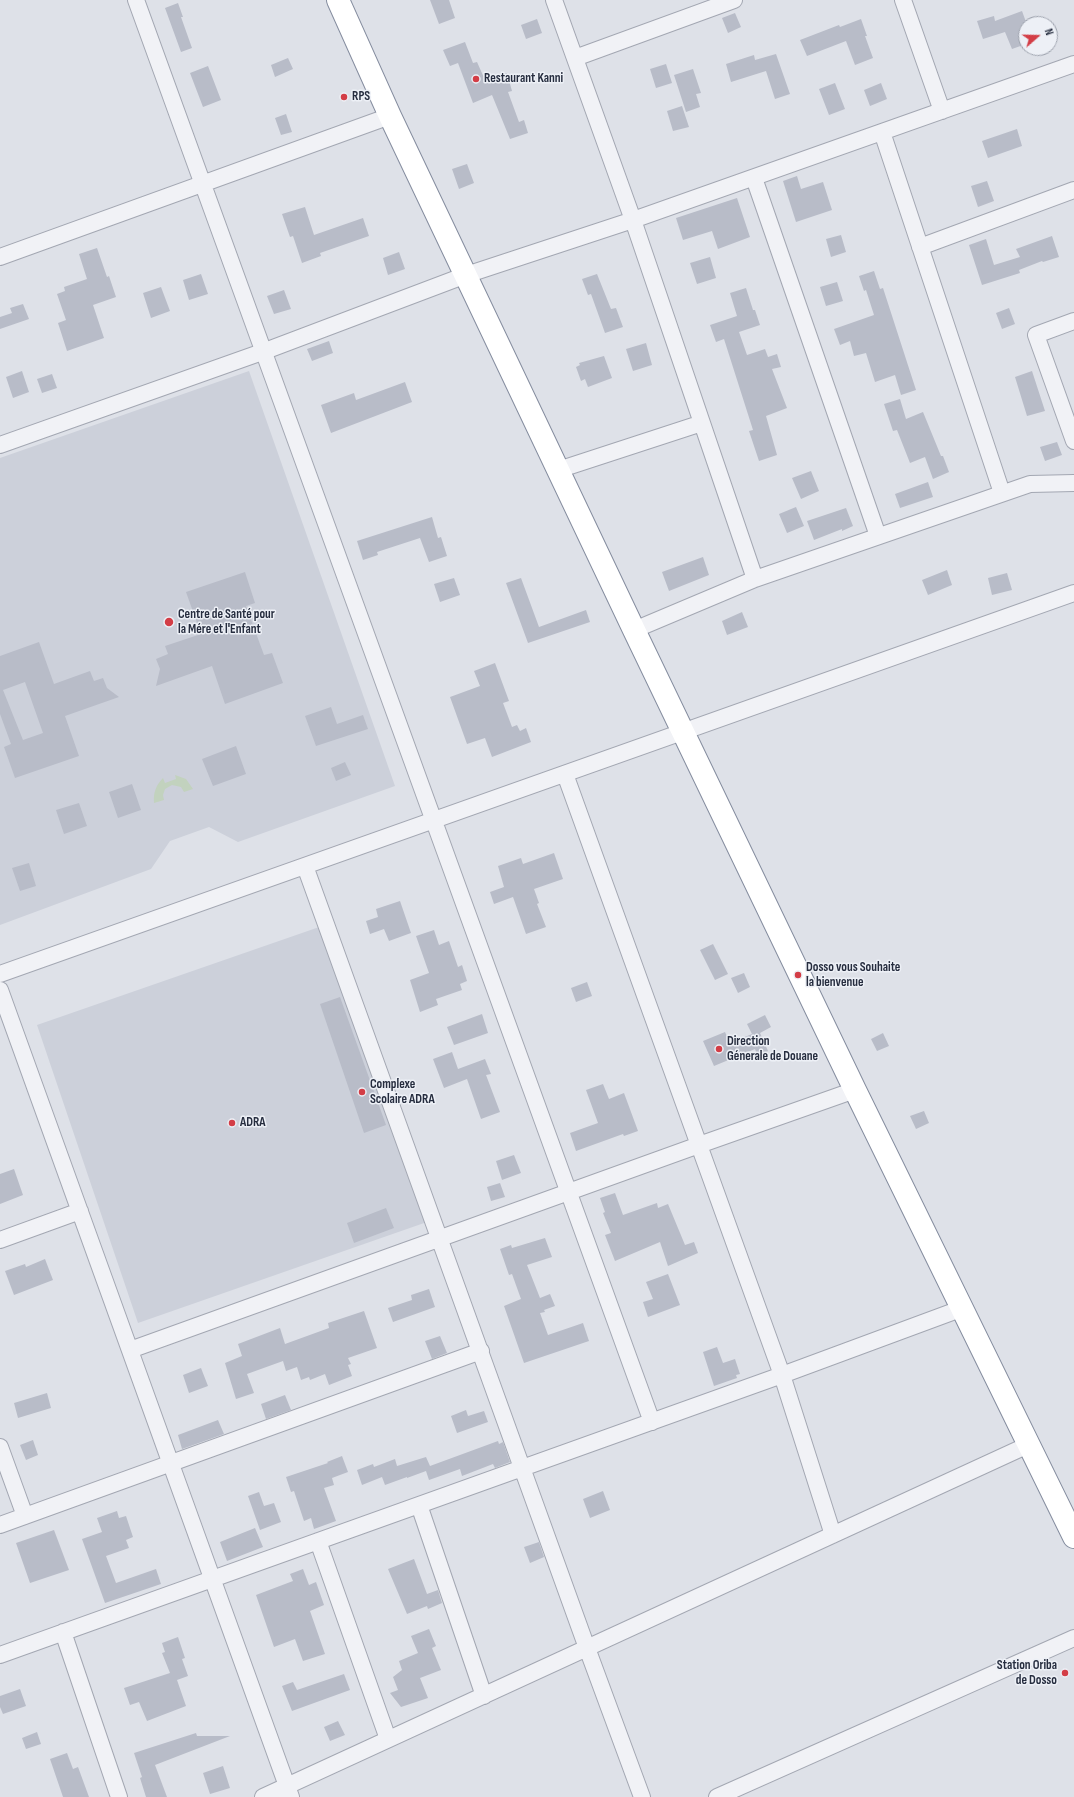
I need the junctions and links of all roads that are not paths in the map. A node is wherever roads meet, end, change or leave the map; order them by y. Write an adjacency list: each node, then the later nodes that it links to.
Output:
1 (136, 0): 12 (street)
2 (338, 0): 9 (highway)
3 (554, 0): 6 (street)
4 (903, 0): 8 (street)
5 (728, 1): 6 (street)
6 (575, 58): 14 (street)
7 (1074, 64): 8 (street)
8 (942, 111): 10 (street)
9 (390, 116): 12 (street); 17 (highway)
10 (882, 132): 11 (street); 15 (street)
11 (754, 178): 14 (street); 26 (street)
12 (204, 183): 16 (street); 19 (street)
13 (1074, 190): 15 (street)
14 (633, 220): 17 (street); 20 (street)
15 (920, 247): 25 (street)
16 (0, 257)
17 (466, 275): 19 (street); 23 (highway)
18 (1074, 321): 21 (street)
19 (265, 351): 22 (street); 32 (street)
20 (702, 423): 23 (street); 27 (street)
21 (1074, 441)
22 (0, 446)
23 (558, 470): 29 (highway)
24 (1074, 483): 25 (street)
25 (1002, 493): 26 (street)
26 (878, 536): 27 (street)
27 (755, 579): 29 (street)
28 (1074, 593): 30 (street)
29 (634, 630): 30 (highway)
30 (683, 731): 31 (street); 36 (highway)
31 (565, 774): 32 (street); 37 (street)
32 (434, 820): 33 (street); 38 (street)
33 (305, 866): 34 (street); 40 (street)
34 (0, 974)
35 (0, 990): 39 (street)
36 (855, 1090): 37 (street); 42 (highway)
37 (699, 1145): 38 (street); 45 (street)
38 (569, 1192): 40 (street); 46 (street)
39 (80, 1211): 41 (street); 43 (street)
40 (440, 1238): 43 (street); 44 (street)
41 (0, 1240)
42 (963, 1308): 45 (street); 47 (highway)
43 (130, 1350): 49 (street)
44 (481, 1352): 49 (street); 50 (street)
45 (782, 1375): 46 (street); 54 (street)
46 (652, 1422): 50 (street)
47 (1028, 1445): 54 (street); 55 (highway)
48 (0, 1447): 52 (street)
49 (171, 1463): 52 (street); 57 (street)
50 (523, 1468): 51 (street); 60 (street)
51 (419, 1505): 56 (street); 62 (street)
52 (25, 1516): 53 (street)
53 (0, 1525)
54 (833, 1535): 60 (street)
55 (1074, 1537)
56 (318, 1541): 57 (street); 63 (street)
57 (213, 1579): 58 (street); 64 (street)
58 (63, 1632): 61 (street); 65 (street)
59 (1074, 1638): 68 (street)
60 (587, 1648): 62 (street); 67 (street)
61 (0, 1655)
62 (484, 1696): 63 (street)
63 (388, 1739): 64 (street)
64 (288, 1792): 66 (street)
65 (119, 1797)
66 (263, 1797)
67 (642, 1797)
68 (717, 1797)

